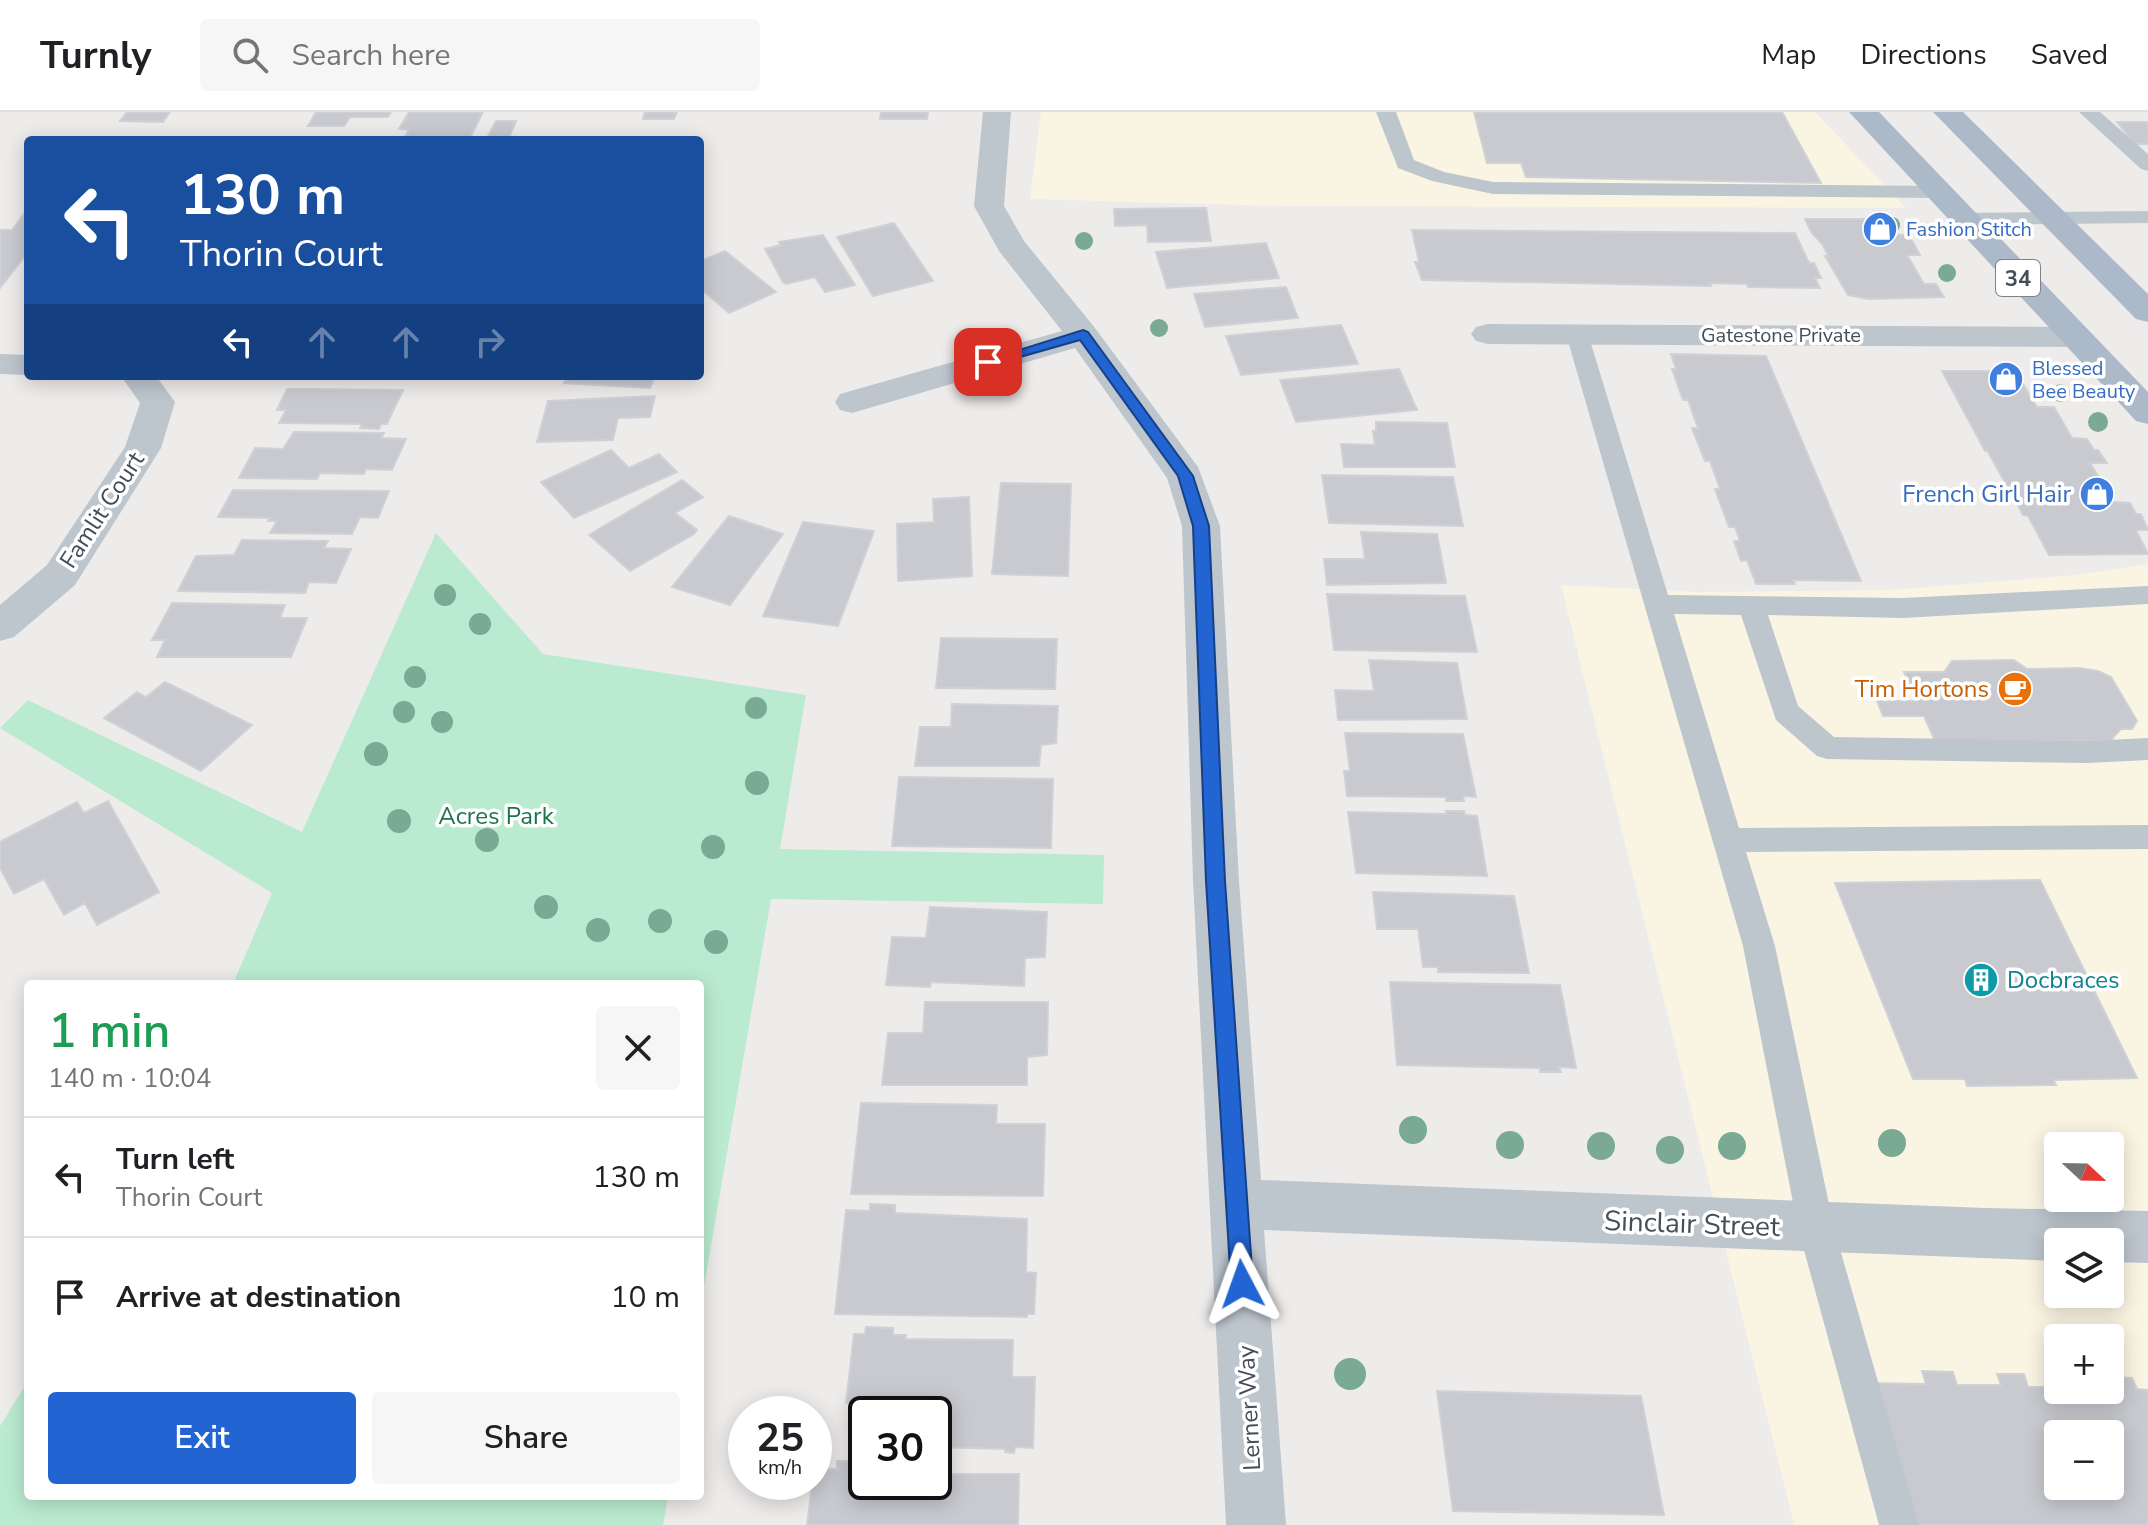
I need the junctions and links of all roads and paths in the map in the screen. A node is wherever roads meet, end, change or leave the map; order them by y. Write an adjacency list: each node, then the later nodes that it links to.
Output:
1 (997, 112): 14 (street, Lerner Way)
2 (1386, 112): 7 (lane)
3 (1863, 112): 7 (main road, 34)
4 (1947, 112): 9 (main road)
5 (2089, 112): 6 (lane)
6 (2148, 165)
7 (1937, 192): 10 (main road, 34)
8 (2148, 217): 9 (lane)
9 (2055, 218): 10 (lane); 11 (main road)
10 (1962, 219): 15 (main road, 34)
11 (2148, 312)
12 (1488, 334): 13 (street, Gatestone Private)
13 (1577, 334): 15 (street, Gatestone Private); 22 (lane)
14 (1083, 335): 19 (street); 28 (street, Lerner Way)
15 (2074, 337): 20 (main road, 34)
16 (0, 364): 17 (street)
17 (24, 365)
18 (141, 380): 24 (street, Famlit Court)
19 (852, 402)
20 (2148, 413)
21 (2148, 595): 23 (lane)
22 (1655, 604): 23 (lane); 27 (lane)
23 (1752, 606): 25 (lane)
24 (0, 627)
25 (2148, 749)
26 (2148, 837): 27 (lane)
27 (1727, 840): 29 (lane)
28 (1237, 1204): 29 (street, Sinclair Street); 31 (street, Lerner Way)
29 (1816, 1228): 30 (street, Sinclair Street); 32 (lane)
30 (2148, 1237)
31 (1256, 1525)
32 (1899, 1525)

